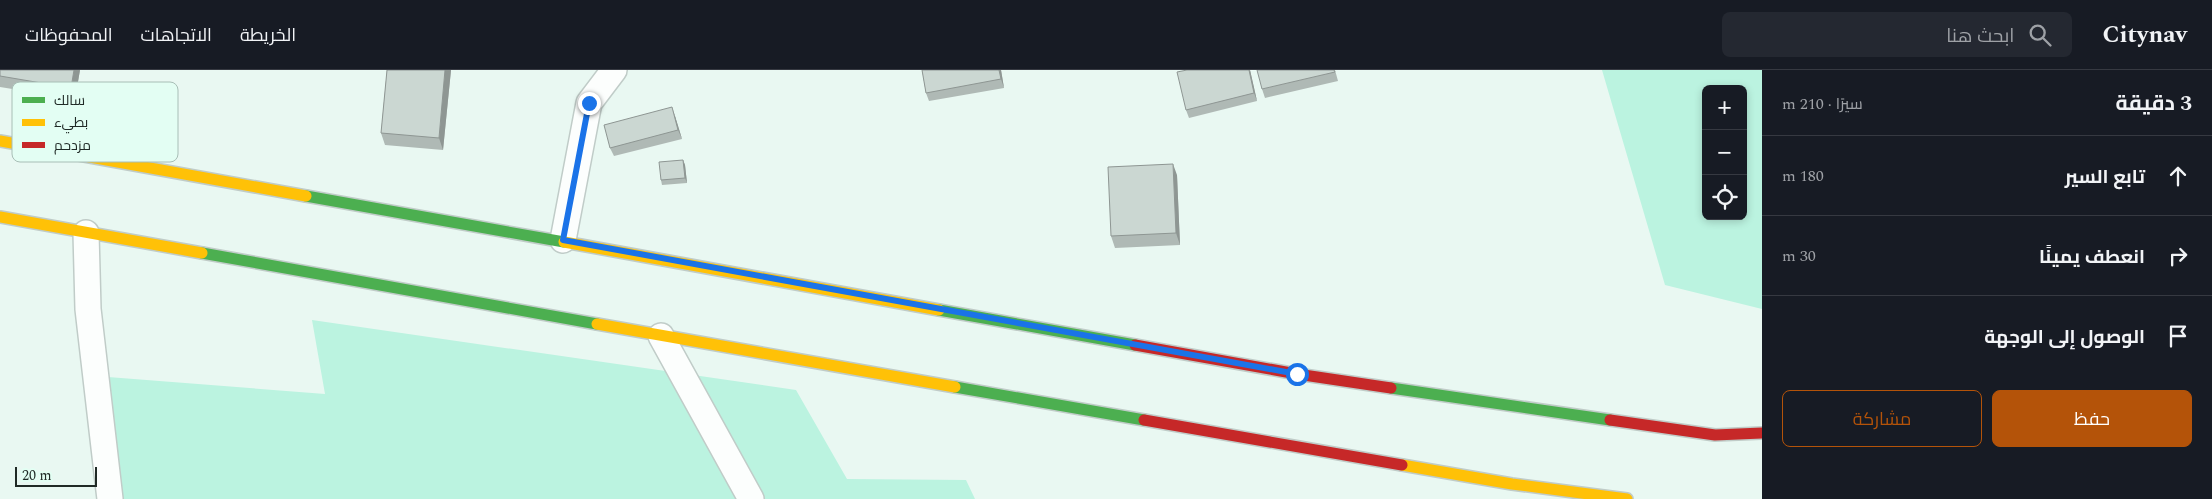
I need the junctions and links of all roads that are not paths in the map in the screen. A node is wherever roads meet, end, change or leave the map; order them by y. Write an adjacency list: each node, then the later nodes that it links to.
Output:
1 (614, 70): 5 (street)
2 (119, 162): 5 (main road)
3 (0, 217): 4 (main road)
4 (86, 233): 6 (main road); 8 (street)
5 (563, 240): 7 (main road)
6 (661, 336): 9 (street); 10 (main road)
7 (1762, 433)
8 (110, 499)
9 (751, 499)
10 (1627, 499)

